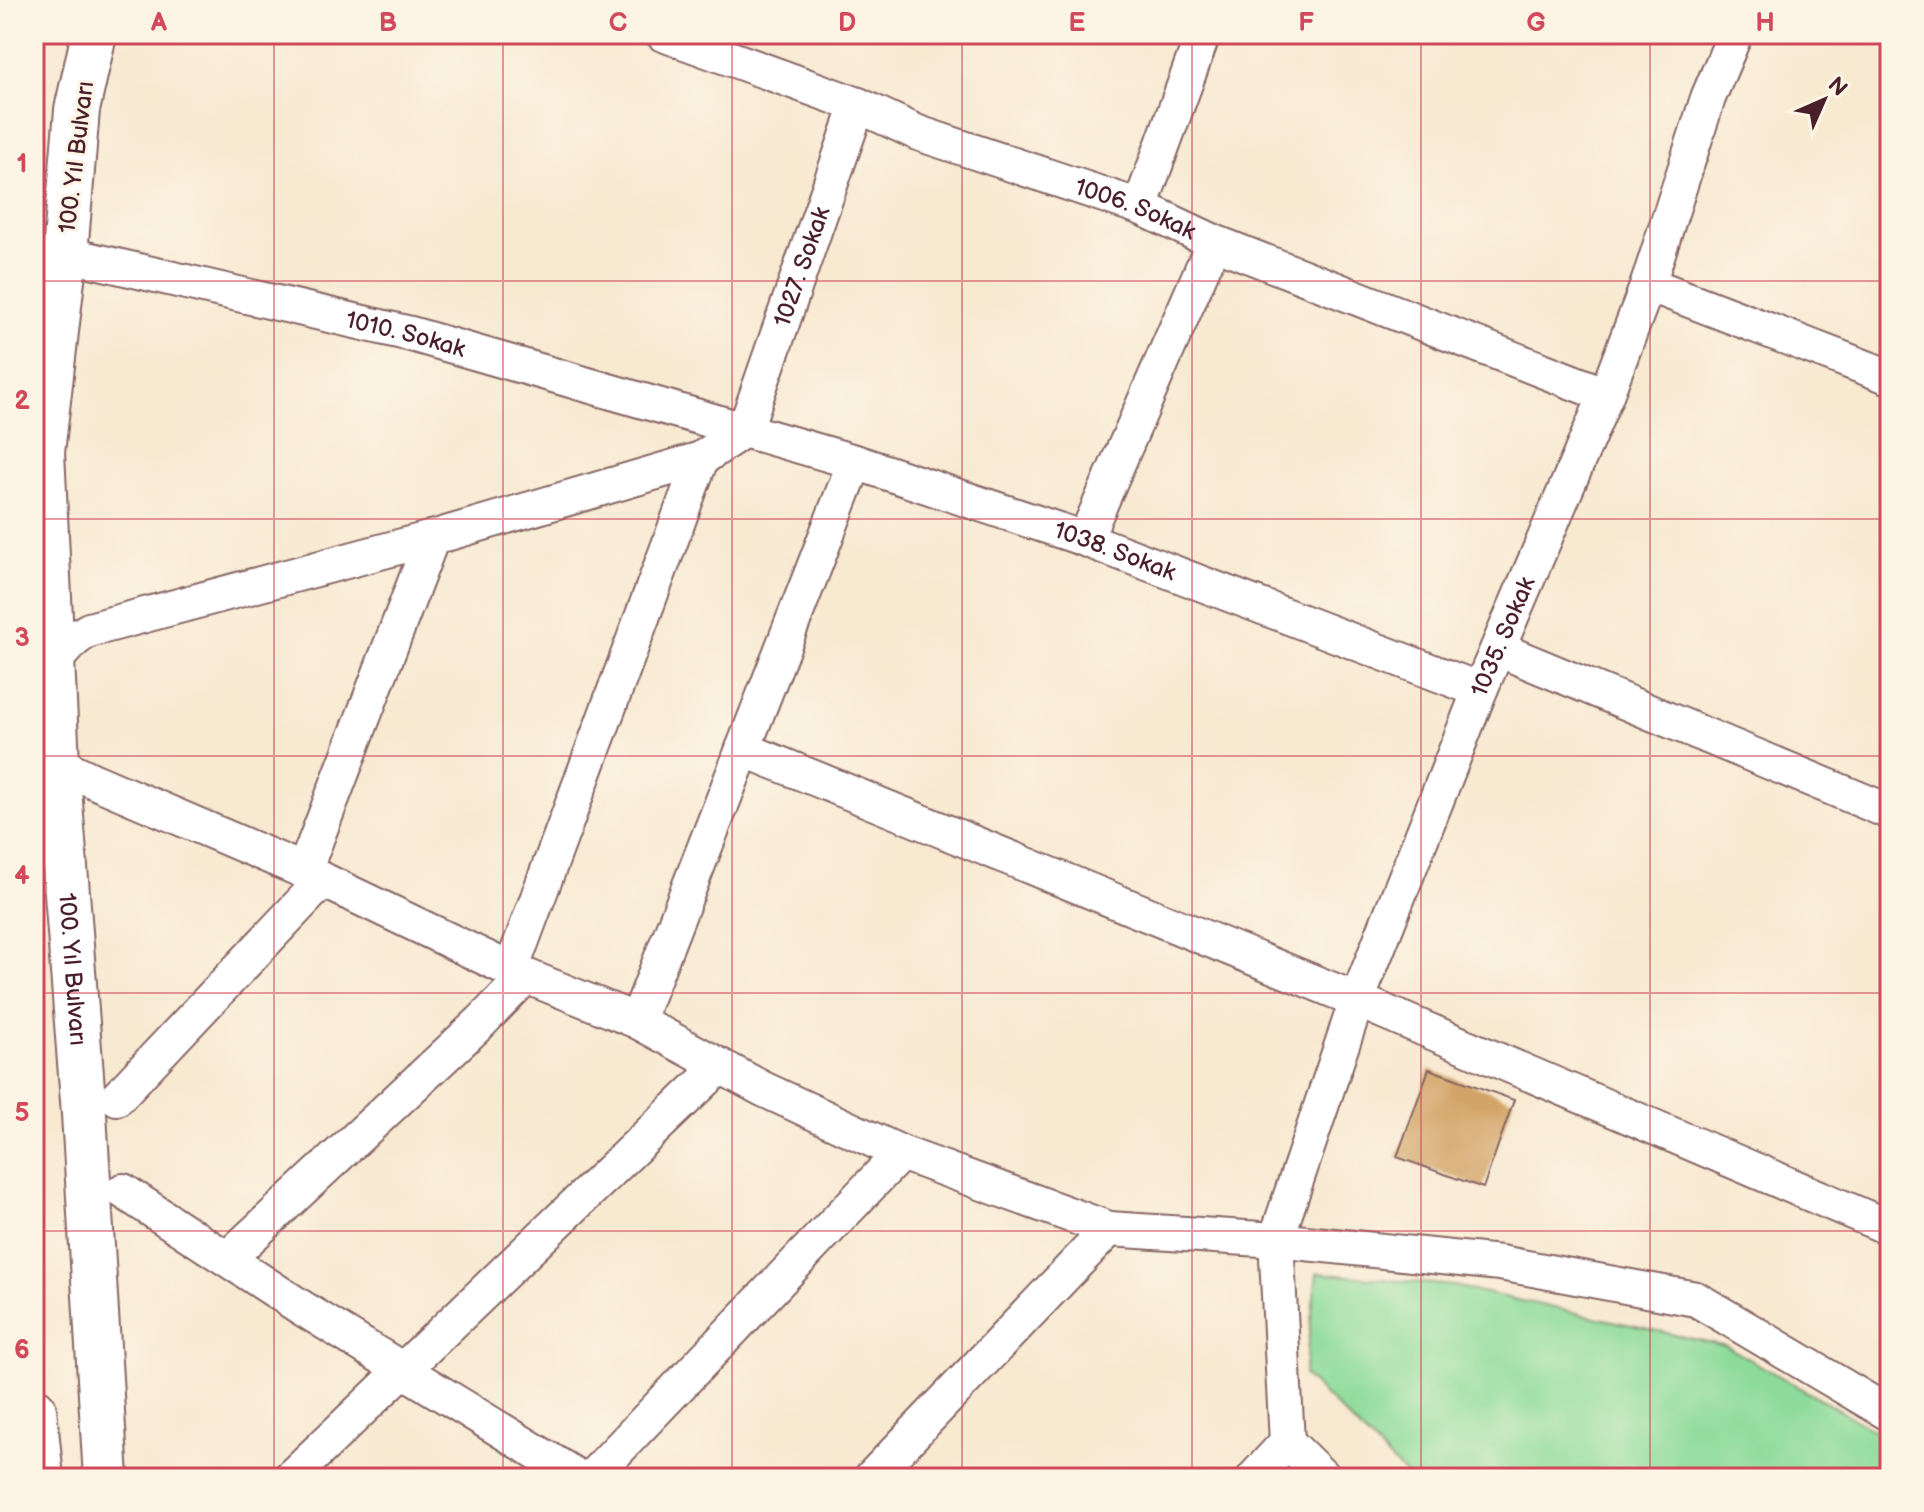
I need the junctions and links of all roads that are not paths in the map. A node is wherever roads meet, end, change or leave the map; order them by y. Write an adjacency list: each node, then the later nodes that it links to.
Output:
1 (94, 34): 9 (main road, 100. Yıl Bulvarı)
2 (663, 34): 5 (street, 1006. Sokak)
3 (1203, 34): 7 (street)
4 (1735, 34): 10 (street, 1035. Sokak)
5 (698, 40): 6 (street, 1006. Sokak)
6 (858, 105): 7 (street, 1006. Sokak); 13 (street, 1027. Sokak)
7 (1140, 207): 8 (street, 1006. Sokak)
8 (1214, 242): 12 (street, 1006. Sokak); 17 (street)
9 (65, 254): 13 (street, 1010. Sokak); 19 (main road, 100. Yıl Bulvarı)
10 (1648, 284): 11 (street); 12 (street, 1035. Sokak)
11 (1890, 377)
12 (1606, 395): 18 (street, 1035. Sokak)
13 (745, 429): 14 (street); 15 (street, 1038. Sokak)
14 (701, 459): 16 (street); 26 (street)
15 (855, 462): 17 (street, 1038. Sokak); 22 (street)
16 (432, 538): 19 (street); 25 (street)
17 (1085, 539): 20 (street, 1038. Sokak)
18 (1498, 649): 20 (street, 1035. Sokak); 24 (street)
19 (43, 681): 23 (main road, 100. Yıl Bulvarı)
20 (1480, 690): 27 (street, 1035. Sokak)
21 (34, 720): 23 (street)
22 (743, 749): 27 (street); 28 (street)
23 (57, 763): 25 (street); 43 (main road, 100. Yıl Bulvarı)
24 (1890, 812)
25 (313, 876): 26 (street); 30 (street)
26 (519, 973): 28 (street); 36 (street)
27 (1357, 1000): 33 (street); 35 (street, 1035. Sokak)
28 (637, 1021): 29 (street)
29 (720, 1066): 31 (street); 37 (street)
30 (117, 1098)
31 (901, 1153): 34 (street); 41 (street)
32 (123, 1191): 36 (street)
33 (1890, 1228)
34 (1109, 1229): 35 (street); 45 (street)
35 (1276, 1240): 39 (street); 40 (street)
36 (228, 1258): 37 (street)
37 (404, 1370): 41 (street); 44 (street)
38 (34, 1410): 42 (main road)
39 (1890, 1414)
40 (1287, 1442): 46 (street); 47 (street)
41 (578, 1477)
42 (41, 1478)
43 (106, 1478)
44 (290, 1478)
45 (871, 1478)
46 (1254, 1478)
47 (1324, 1478)

